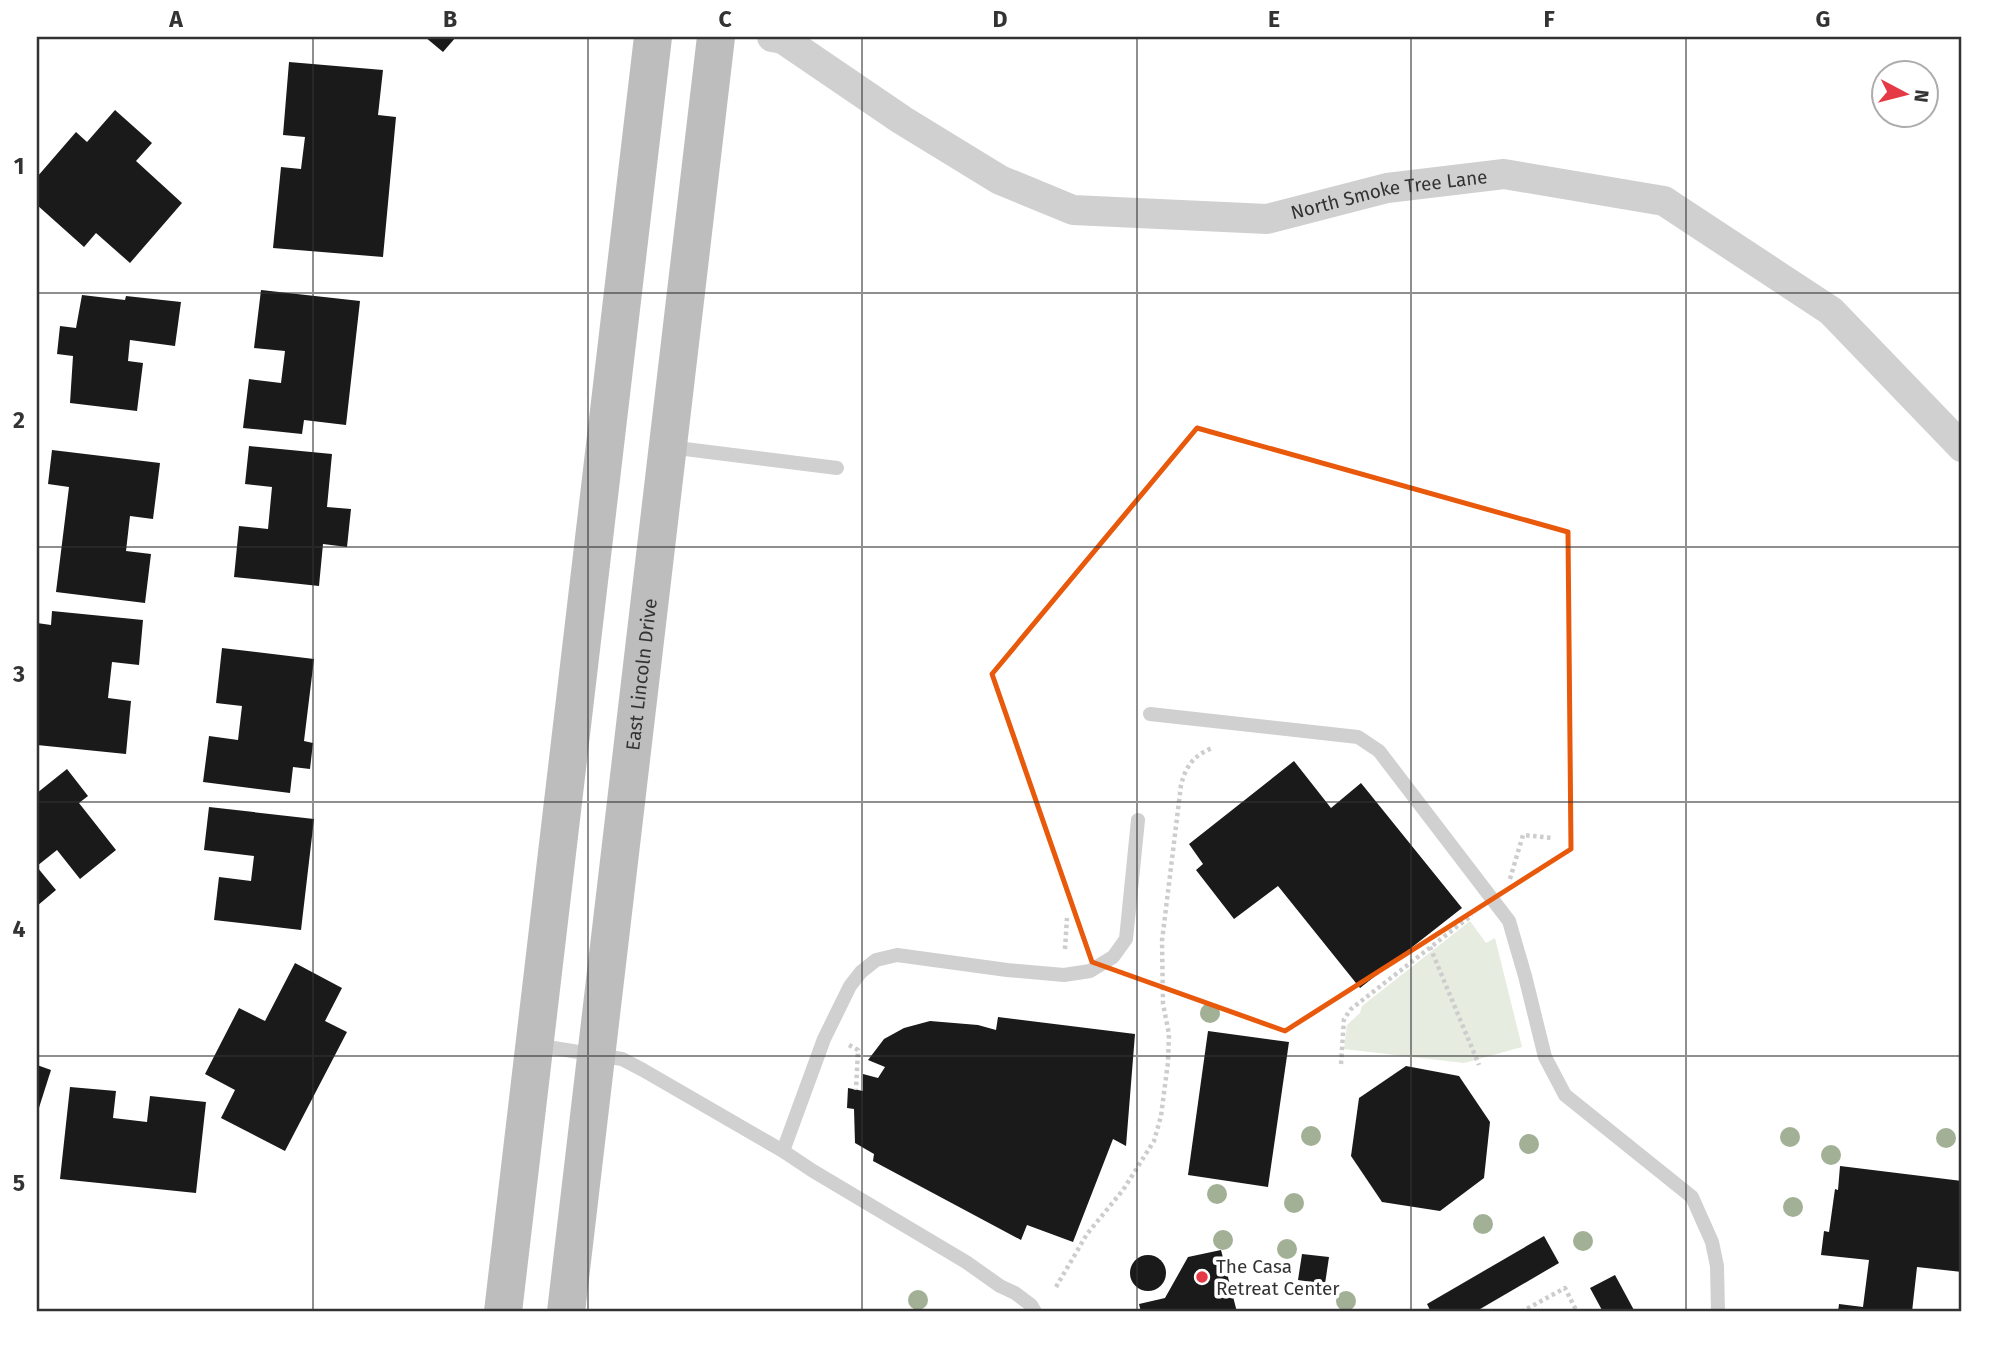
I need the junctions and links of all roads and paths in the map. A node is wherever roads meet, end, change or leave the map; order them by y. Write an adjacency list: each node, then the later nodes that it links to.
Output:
1 (653, 37): 13 (main road)
2 (716, 37): 4 (main road, East Lincoln Drive)
3 (772, 37): 5 (street, North Smoke Tree Lane)
4 (667, 447): 6 (lane); 15 (main road, East Lincoln Drive)
5 (1962, 447)
6 (837, 468)
7 (1150, 715): 11 (lane)
8 (1220, 746): 20 (path)
9 (1138, 820): 19 (lane)
10 (1553, 838): 11 (path)
11 (1500, 909): 12 (path); 26 (lane)
12 (1430, 947): 16 (path); 17 (path)
13 (534, 1044): 15 (lane); 21 (main road)
14 (848, 1045): 18 (path)
15 (597, 1054): 19 (lane); 22 (main road, East Lincoln Drive)
16 (1341, 1064)
17 (1479, 1065)
18 (856, 1090)
19 (783, 1151): 23 (lane)
20 (1056, 1287)
21 (503, 1312)
22 (566, 1312)
23 (1035, 1312)
24 (1521, 1312): 25 (path)
25 (1577, 1312)
26 (1718, 1312)

